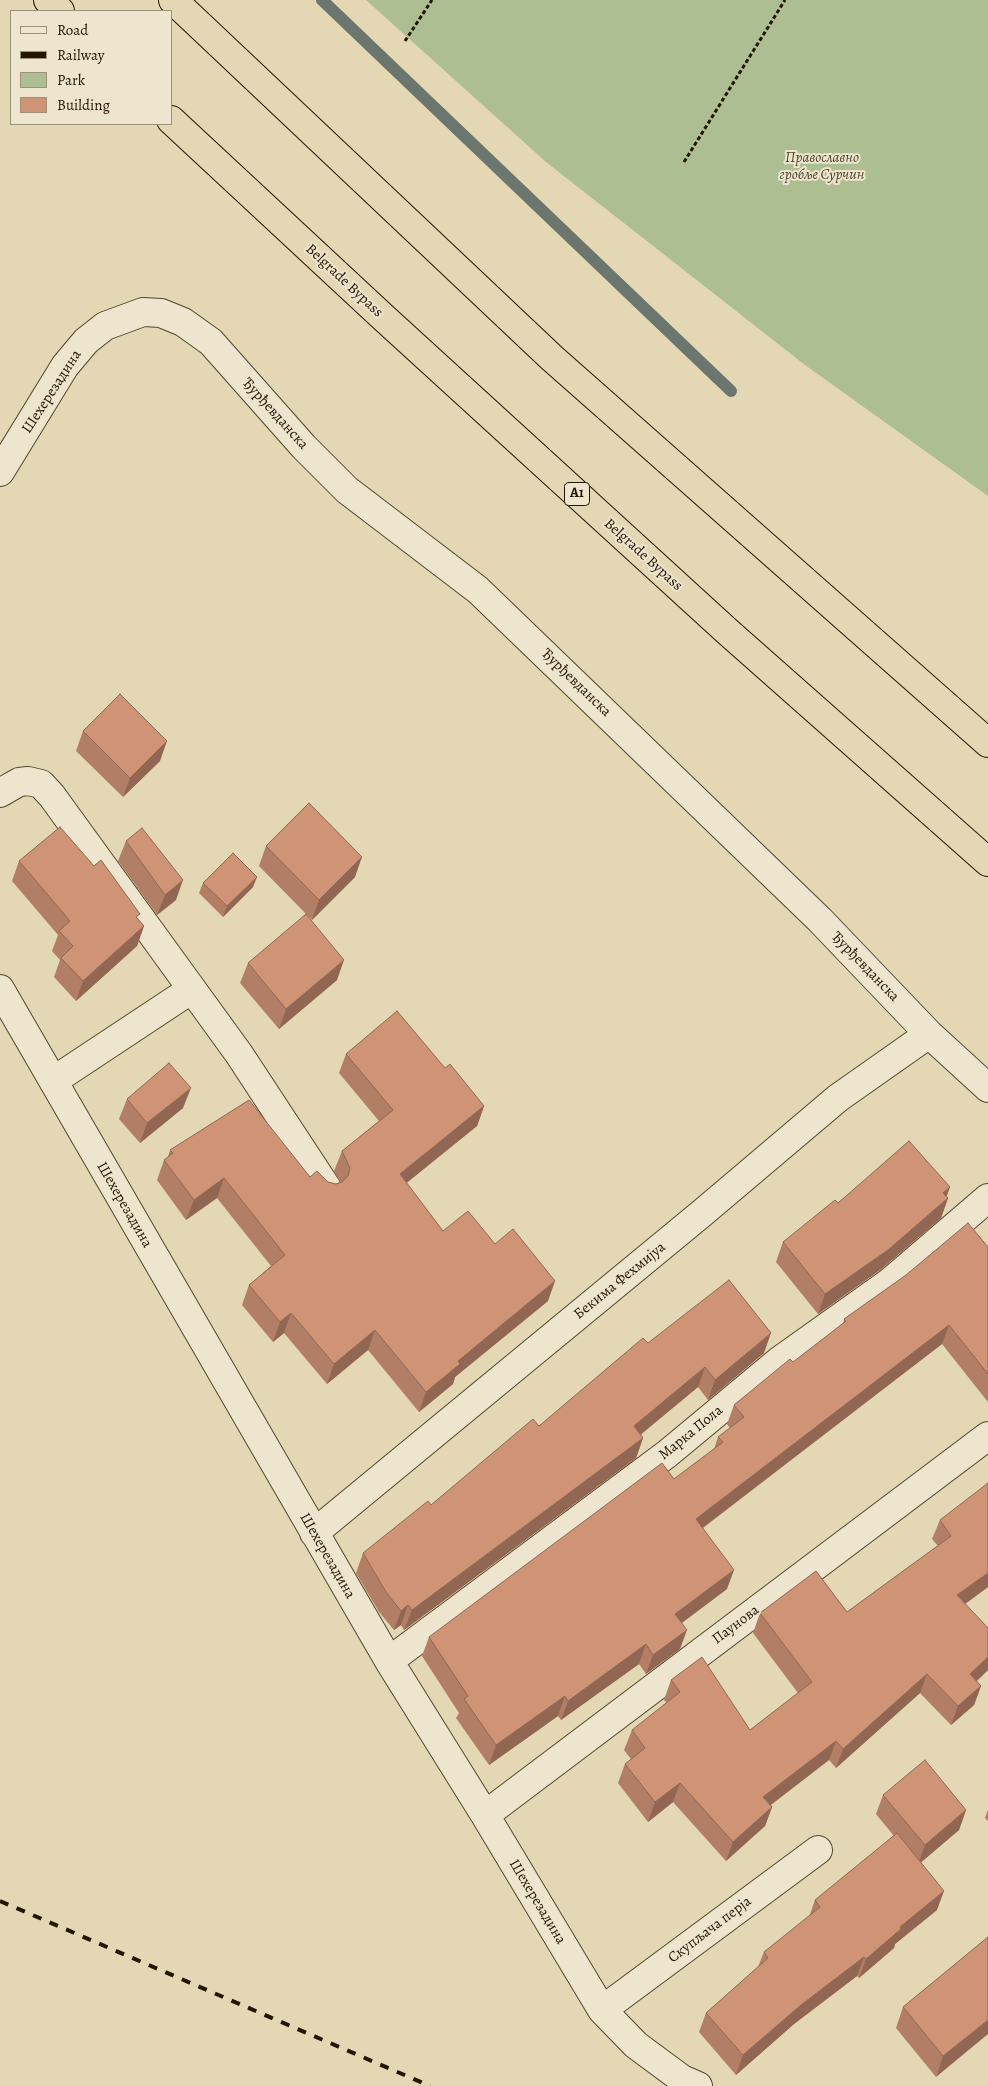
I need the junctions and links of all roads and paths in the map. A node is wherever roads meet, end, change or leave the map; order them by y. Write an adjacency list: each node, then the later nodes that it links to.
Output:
1 (48, 0): 5 (highway)
2 (173, 0): 11 (highway)
3 (432, 0): 6 (path)
4 (785, 0): 8 (path)
5 (59, 10)
6 (405, 41)
7 (172, 121): 13 (highway, Belgrade Bypass / A1)
8 (684, 162)
9 (143, 312): 10 (street, Шехерезадина); 16 (street, Ђурђевданска)
10 (0, 472)
11 (988, 743)
12 (0, 793): 15 (street)
13 (988, 862)
14 (0, 989): 17 (street, Шехерезадина)
15 (192, 989): 17 (street); 19 (street)
16 (929, 1034): 18 (street, Ђурђевданска); 22 (street, Бекима Фехмијуа)
17 (54, 1081): 22 (street, Шехерезадина)
18 (988, 1088)
19 (327, 1188)
20 (988, 1198): 23 (street, Марка Пола)
21 (988, 1436): 24 (street, Паунова)
22 (314, 1533): 23 (street, Шехерезадина)
23 (388, 1662): 24 (street, Шехерезадина)
24 (485, 1815): 26 (street, Шехерезадина)
25 (818, 1850): 26 (street, Скупљача перја)
26 (602, 2010): 27 (street, Шехерезадина)
27 (698, 2086)

